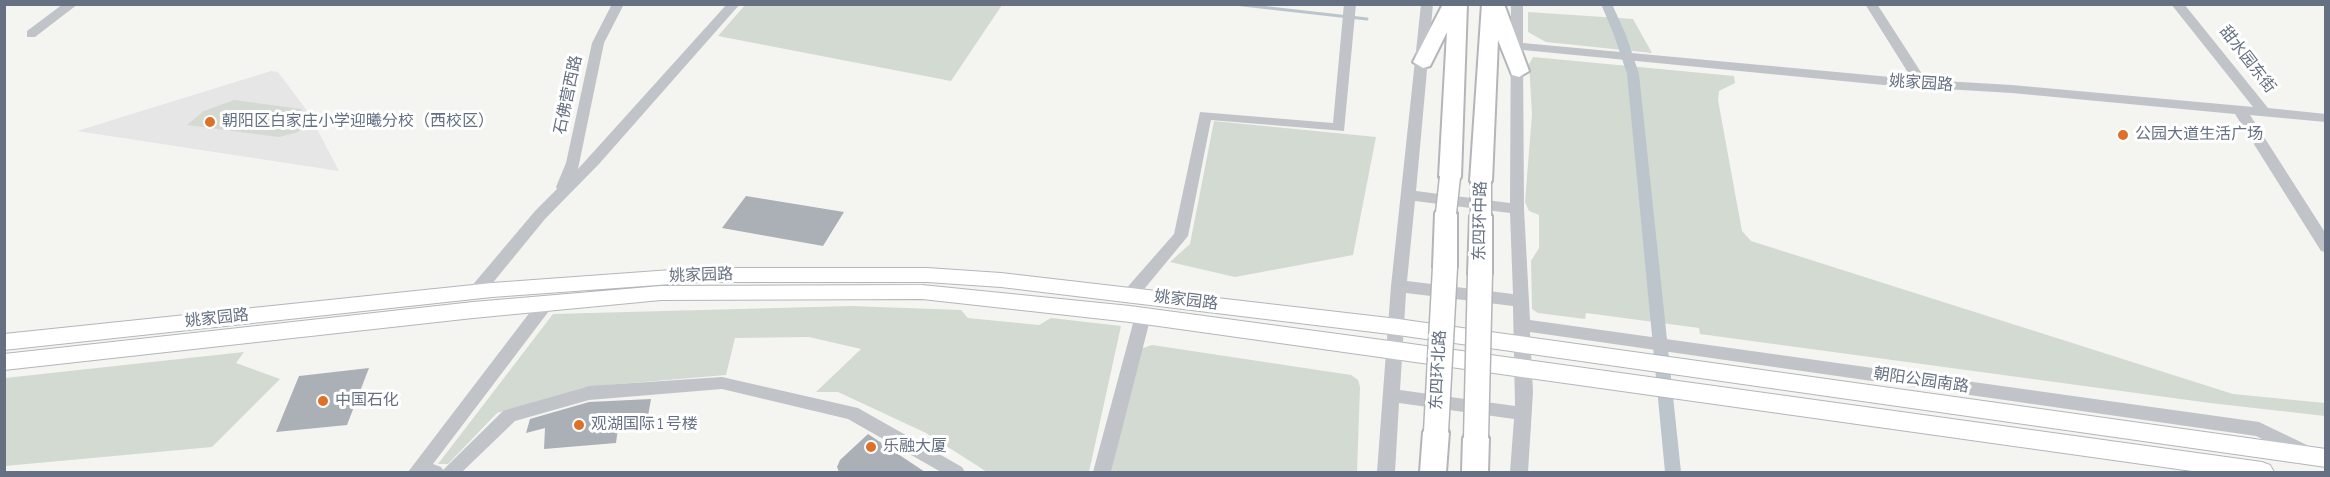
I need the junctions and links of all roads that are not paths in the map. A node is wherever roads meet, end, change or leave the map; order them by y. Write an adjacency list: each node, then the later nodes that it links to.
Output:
1 (72, 4): 12 (street)
2 (618, 4): 20 (street, 石佛营西路)
3 (734, 4): 20 (street)
4 (1426, 4): 14 (street)
5 (1452, 4): 14 (highway)
6 (1458, 4): 24 (highway, 东四环中路, bridge)
7 (1493, 4): 15 (highway); 46 (highway, 东四环中路, bridge)
8 (1517, 4): 13 (street)
9 (1871, 4): 16 (street)
10 (2177, 4): 18 (street, 甜水园东街)
11 (1349, 13): 27 (street)
12 (31, 34)
13 (1518, 46): 15 (street); 16 (street, 姚家园路)
14 (1423, 62): 21 (street)
15 (1519, 71): 22 (street)
16 (1922, 84): 17 (street, 姚家园路)
17 (2239, 109): 18 (street, 姚家园路); 23 (street)
18 (2264, 112): 19 (street, 姚家园路)
19 (2325, 118)
20 (560, 194): 26 (street, 石佛营西路)
21 (1408, 195): 22 (street); 25 (street)
22 (1517, 209): 28 (street)
23 (2325, 247)
24 (1445, 267): 45 (highway, 东四环北路, bridge)
25 (1400, 286): 28 (street); 31 (street)
26 (484, 291): 27 (main road, 姚家园路); 33 (main road, 姚家园路)
27 (1130, 295): 31 (main road, 姚家园路)
28 (1521, 301): 32 (street)
29 (546, 303): 30 (main road, 姚家园路); 35 (main road, 姚家园路); 40 (street)
30 (1143, 316): 34 (main road, 姚家园路); 43 (street)
31 (1398, 327): 32 (main road, 姚家园路); 34 (street)
32 (1523, 335): 36 (street); 39 (main road, 朝阳公园南路)
33 (4, 342)
34 (1397, 350): 36 (main road, 姚家园路); 37 (street)
35 (4, 362)
36 (1524, 368): 38 (street); 48 (main road)
37 (1391, 395): 38 (street); 44 (street)
38 (1524, 414): 47 (street)
39 (2320, 457)
40 (424, 472)
41 (451, 472): 42 (street)
42 (956, 472)
43 (1102, 472)
44 (1386, 472)
45 (1434, 472)
46 (1475, 472)
47 (1519, 472)
48 (2262, 472)

